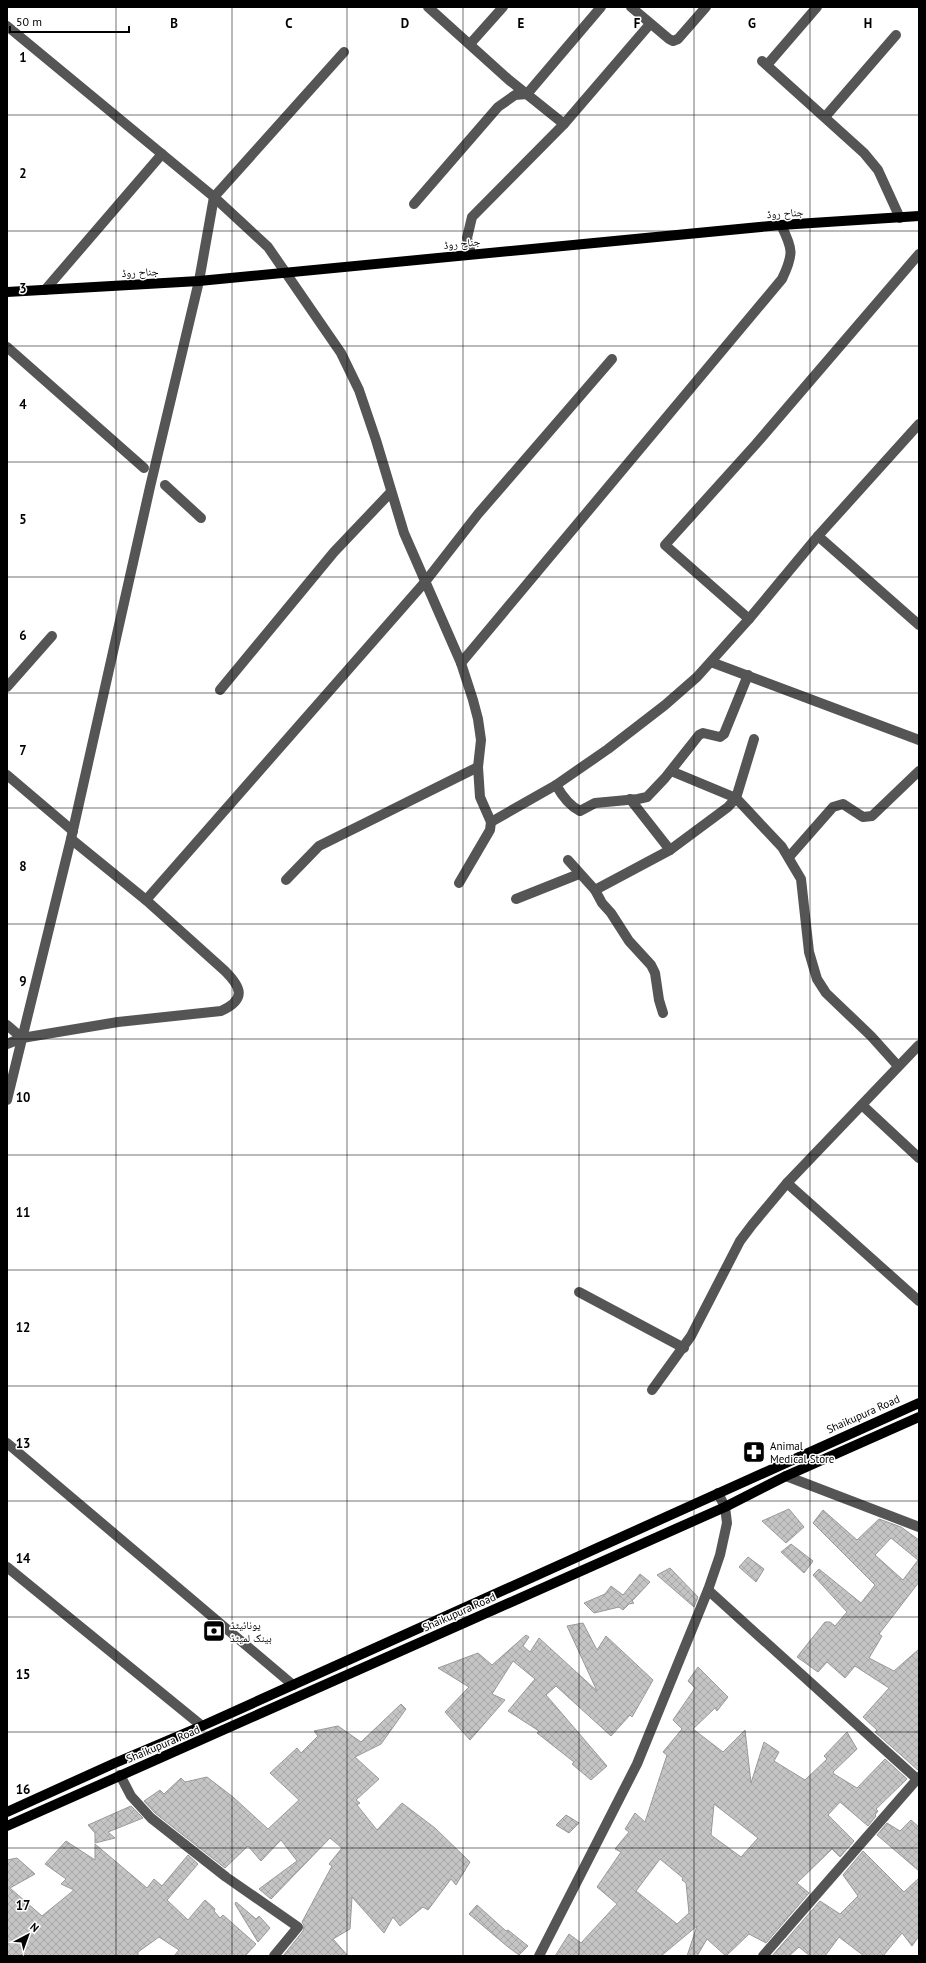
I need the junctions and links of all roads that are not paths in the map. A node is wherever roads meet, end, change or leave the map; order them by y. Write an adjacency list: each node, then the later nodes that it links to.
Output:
1 (428, 7): 10 (street)
2 (503, 7): 10 (street)
3 (601, 7): 12 (street)
4 (632, 7): 7 (street)
5 (706, 7): 7 (street)
6 (817, 7): 13 (street)
7 (650, 24): 14 (street)
8 (7, 26): 15 (street)
9 (896, 35): 13 (street)
10 (470, 44): 12 (street)
11 (344, 52): 16 (street)
12 (527, 94): 14 (street); 17 (street)
13 (825, 117): 19 (street)
14 (564, 124): 21 (street)
15 (162, 154): 16 (street); 25 (street)
16 (214, 197): 23 (street); 24 (street)
17 (414, 204)
18 (919, 216): 19 (main road, جناح روڈ)
19 (900, 218): 20 (main road, جناح روڈ)
20 (781, 225): 21 (main road, جناح روڈ); 40 (street)
21 (471, 254): 23 (main road, جناح روڈ)
22 (919, 254): 36 (street)
23 (287, 272): 24 (main road, جناح روڈ); 32 (street)
24 (199, 281): 25 (main road, جناح روڈ); 54 (street)
25 (45, 290): 26 (main road, جناح روڈ)
26 (7, 292)
27 (7, 347): 30 (street)
28 (612, 359): 35 (street)
29 (918, 429): 34 (street)
30 (144, 468)
31 (165, 485): 33 (street)
32 (391, 492): 35 (street); 43 (street)
33 (201, 518)
34 (818, 536): 36 (street); 37 (street)
35 (425, 582): 40 (street); 63 (street)
36 (749, 619): 39 (street)
37 (919, 625)
38 (52, 636): 42 (street)
39 (711, 662): 41 (street); 50 (street)
40 (461, 663): 46 (street)
41 (748, 675): 45 (street); 47 (street)
42 (7, 687)
43 (220, 690)
44 (754, 739): 51 (street)
45 (919, 740)
46 (478, 767): 53 (street); 59 (street)
47 (671, 771): 51 (street); 52 (street)
48 (919, 771): 56 (street)
49 (7, 775): 54 (street)
50 (556, 785): 52 (street); 53 (street)
51 (736, 798): 55 (street); 56 (street)
52 (630, 799): 55 (street)
53 (492, 822): 60 (street)
54 (72, 835): 63 (street); 66 (street)
55 (670, 850): 61 (street)
56 (789, 856): 69 (street)
57 (568, 860): 58 (street)
58 (579, 874): 61 (street); 62 (street)
59 (286, 880)
60 (459, 883)
61 (595, 890): 64 (street)
62 (516, 899)
63 (146, 900): 66 (street)
64 (663, 1013)
65 (7, 1025): 66 (street)
66 (22, 1038): 67 (street); 70 (street)
67 (7, 1044)
68 (919, 1045): 69 (street)
69 (898, 1066): 71 (street)
70 (7, 1100)
71 (862, 1105): 72 (street); 73 (street)
72 (919, 1158)
73 (787, 1183): 75 (street); 76 (street)
74 (579, 1292): 76 (street)
75 (919, 1301)
76 (684, 1348): 77 (street)
77 (652, 1390)
78 (919, 1403): 82 (main road, Shaikupura Road)
79 (919, 1417): 81 (main road, Shaikupura Road)
80 (7, 1443): 87 (street)
81 (786, 1476): 83 (main road, Shaikupura Road); 84 (street)
82 (718, 1493): 83 (street); 87 (main road, Shaikupura Road)
83 (725, 1507): 86 (street); 89 (main road, Shaikupura Road)
84 (919, 1527)
85 (7, 1567): 88 (street)
86 (708, 1590): 90 (street); 94 (street)
87 (293, 1685): 88 (main road, Shaikupura Road)
88 (202, 1726): 91 (main road, Shaikupura Road)
89 (120, 1775): 92 (main road, Shaikupura Road); 93 (street)
90 (918, 1778): 95 (street)
91 (7, 1812)
92 (7, 1826)
93 (274, 1956)
94 (539, 1956)
95 (763, 1956)

